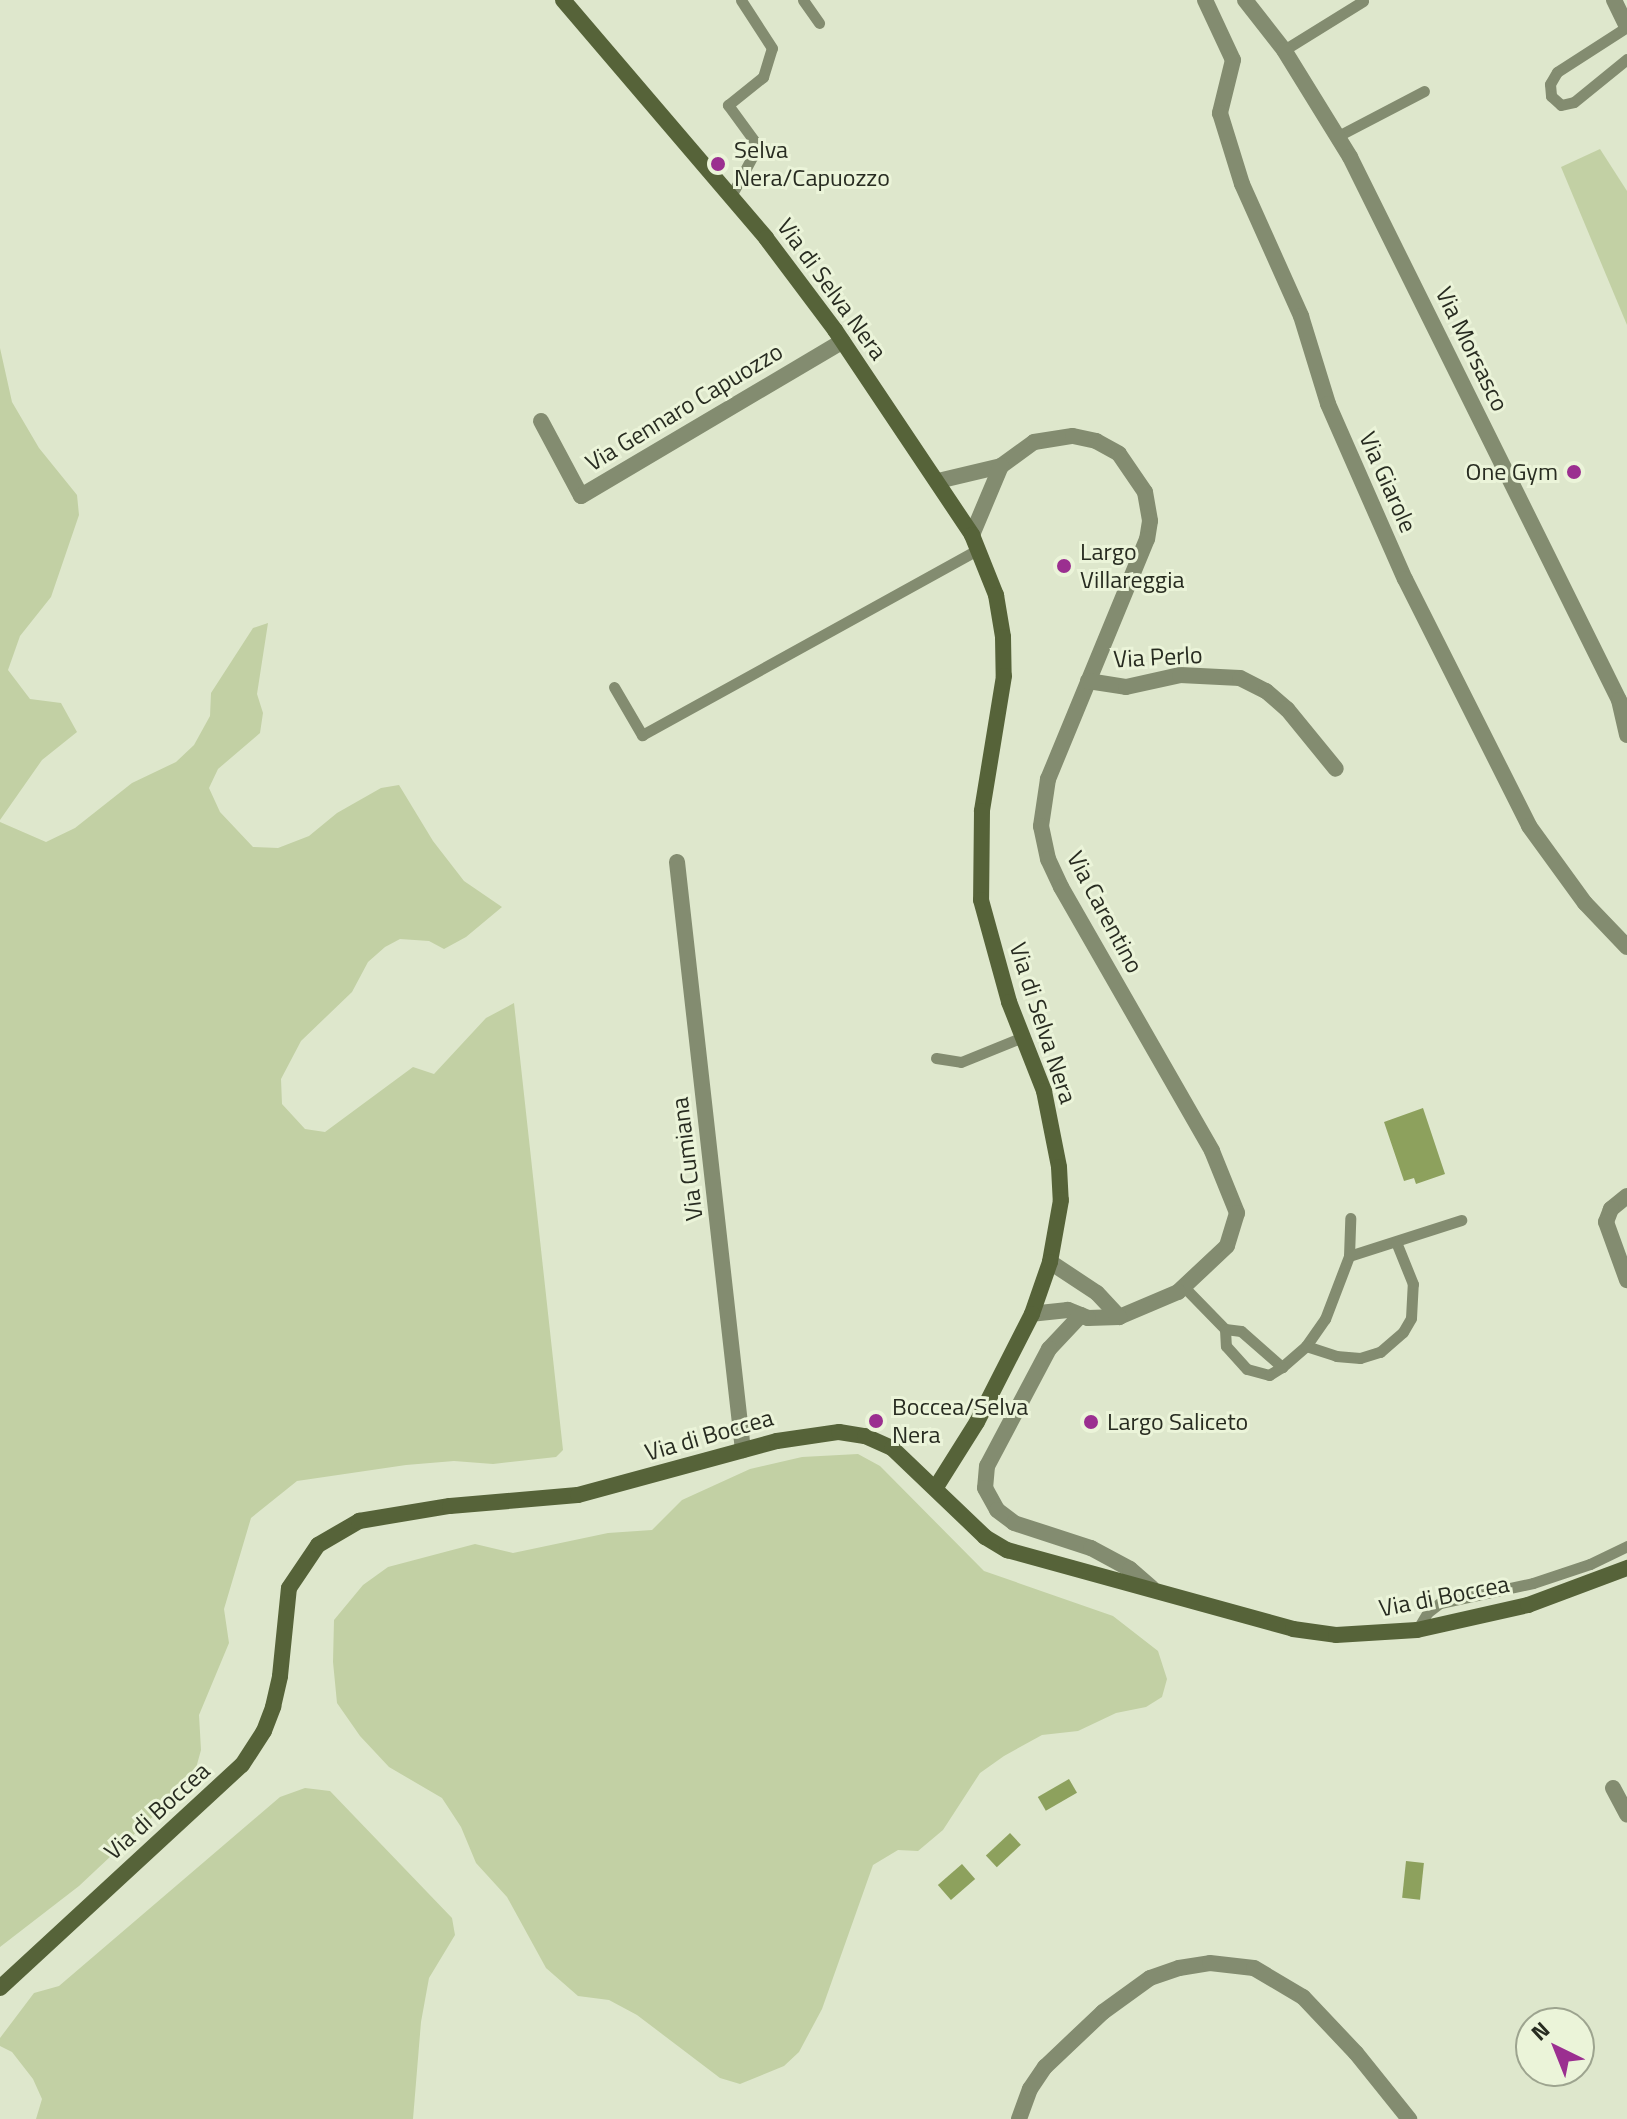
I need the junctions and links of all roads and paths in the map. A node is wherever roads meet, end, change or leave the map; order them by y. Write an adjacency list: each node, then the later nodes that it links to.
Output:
1 (563, 0): 14 (main road, Via di Selva Nera)
2 (741, 0): 14 (lane)
3 (803, 0): 8 (lane)
4 (1205, 0): 25 (street, Via Giarole)
5 (1245, 0): 10 (street, Via Morsasco)
6 (1614, 0): 9 (street)
7 (1363, 1): 10 (lane)
8 (819, 23)
9 (1626, 26): 11 (lane)
10 (1284, 50): 13 (street, Via Morsasco)
11 (1627, 59)
12 (1424, 91): 13 (lane)
13 (1338, 136): 22 (street, Via Morsasco)
14 (731, 196): 15 (main road, Via di Selva Nera)
15 (843, 341): 16 (street, Via Gennaro Capuozzo); 18 (main road, Via di Selva Nera)
16 (541, 421)
17 (1001, 466): 18 (street, Via Carentino); 19 (street); 20 (street, Via Carentino)
18 (938, 481): 19 (main road, Via di Selva Nera)
19 (976, 542): 21 (lane); 26 (main road, Via di Selva Nera)
20 (1088, 681): 23 (street, Via Perlo); 35 (street, Via Carentino)
21 (614, 687)
22 (1627, 735)
23 (1336, 769)
24 (677, 862): 42 (street, Via Cumiana)
25 (1627, 947)
26 (1023, 1037): 27 (lane); 33 (main road, Via di Selva Nera)
27 (936, 1058)
28 (1627, 1196): 34 (street)
29 (1350, 1218): 32 (lane)
30 (1461, 1220): 31 (lane)
31 (1396, 1242): 32 (lane); 40 (lane)
32 (1349, 1256): 40 (lane)
33 (1050, 1262): 36 (main road, Via di Selva Nera); 38 (street)
34 (1627, 1280)
35 (1184, 1287): 38 (street, Via Carentino); 39 (lane)
36 (1032, 1314): 37 (street, Via Carentino); 43 (main road, Via di Selva Nera)
37 (1081, 1315): 38 (street, Via Carentino); 46 (street)
38 (1119, 1317)
39 (1225, 1329): 41 (lane); 41 (lane)
40 (1306, 1346): 41 (lane)
41 (1282, 1367)
42 (743, 1450): 43 (main road, Via di Boccea); 50 (main road, Via di Boccea)
43 (936, 1487): 46 (main road, Via di Boccea)
44 (1627, 1546): 47 (lane)
45 (1627, 1568): 47 (main road, Via di Boccea)
46 (1152, 1588): 47 (main road, Via di Boccea)
47 (1417, 1630)
48 (1613, 1788): 49 (street)
49 (1627, 1814)
50 (0, 1988)
51 (1019, 2119): 52 (street)
52 (1409, 2119)

